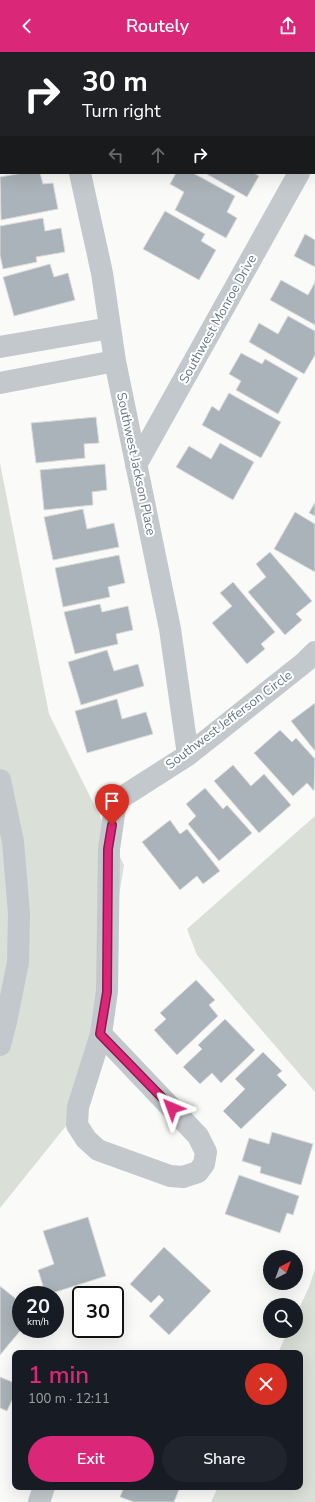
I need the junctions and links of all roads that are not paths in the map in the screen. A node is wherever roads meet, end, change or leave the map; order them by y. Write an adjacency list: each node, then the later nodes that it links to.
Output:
1 (80, 174): 3 (street, Southwest Jackson Place)
2 (298, 174): 7 (street, Southwest Monroe Drive)
3 (110, 328): 4 (street); 5 (street, Southwest Jackson Place)
4 (0, 347)
5 (115, 361): 6 (street); 7 (street, Southwest Jackson Place)
6 (0, 383)
7 (136, 465): 9 (street, Southwest Jackson Place)
8 (315, 652): 9 (street, Southwest Jefferson Circle)
9 (188, 755): 11 (street, Southwest Jefferson Circle)
10 (0, 780): 12 (street)
11 (100, 1034): 11 (street, Southwest Jefferson Circle)
12 (0, 1045)
13 (43, 1490): 14 (street)
14 (39, 1502)

